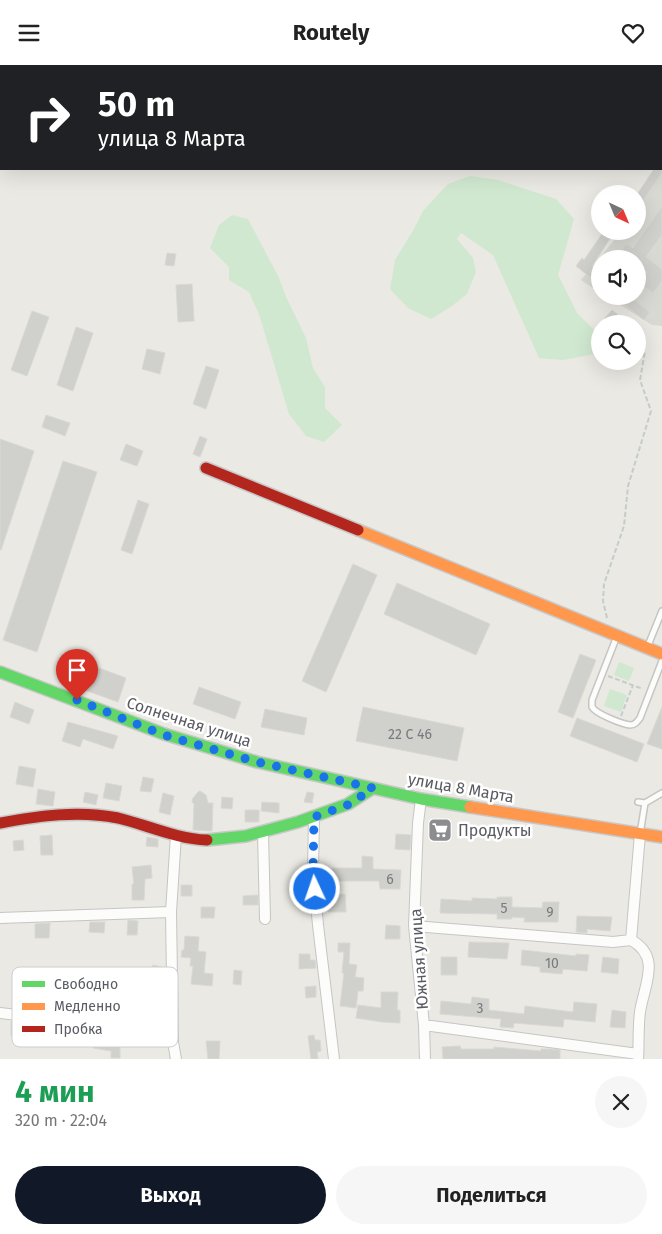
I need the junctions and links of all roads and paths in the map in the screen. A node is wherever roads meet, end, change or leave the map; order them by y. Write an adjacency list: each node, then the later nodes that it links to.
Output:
1 (642, 370): 4 (path)
2 (206, 468): 4 (street)
3 (662, 611): 5 (lane)
4 (614, 636): 5 (street); 9 (lane)
5 (647, 649): 6 (street)
6 (662, 655)
7 (662, 661): 11 (lane)
8 (0, 672): 13 (street, Солнечная улица)
9 (602, 673): 10 (path); 12 (lane)
10 (633, 685): 11 (path); 12 (path)
11 (650, 692): 12 (lane)
12 (619, 721)
13 (373, 788): 15 (street, улица 8 Марта); 18 (street)
14 (662, 793): 17 (lane)
15 (421, 799): 21 (street, улица 8 Марта); 27 (street, Южная улица)
16 (638, 802): 17 (lane)
17 (646, 803): 21 (lane)
18 (314, 817): 20 (street); 32 (street)
19 (0, 823): 22 (street)
20 (263, 832): 22 (street); 26 (street)
21 (640, 834): 23 (street, улица 8 Марта); 28 (street)
22 (176, 835): 24 (street)
23 (662, 837)
24 (171, 912): 25 (street); 29 (street)
25 (0, 918)
26 (264, 919)
27 (414, 926): 28 (street); 30 (street, Южная улица)
28 (631, 940): 31 (street)
29 (172, 967)
30 (424, 1025): 31 (street); 33 (street, Южная улица)
31 (638, 1057)
32 (334, 1059)
33 (425, 1059)

